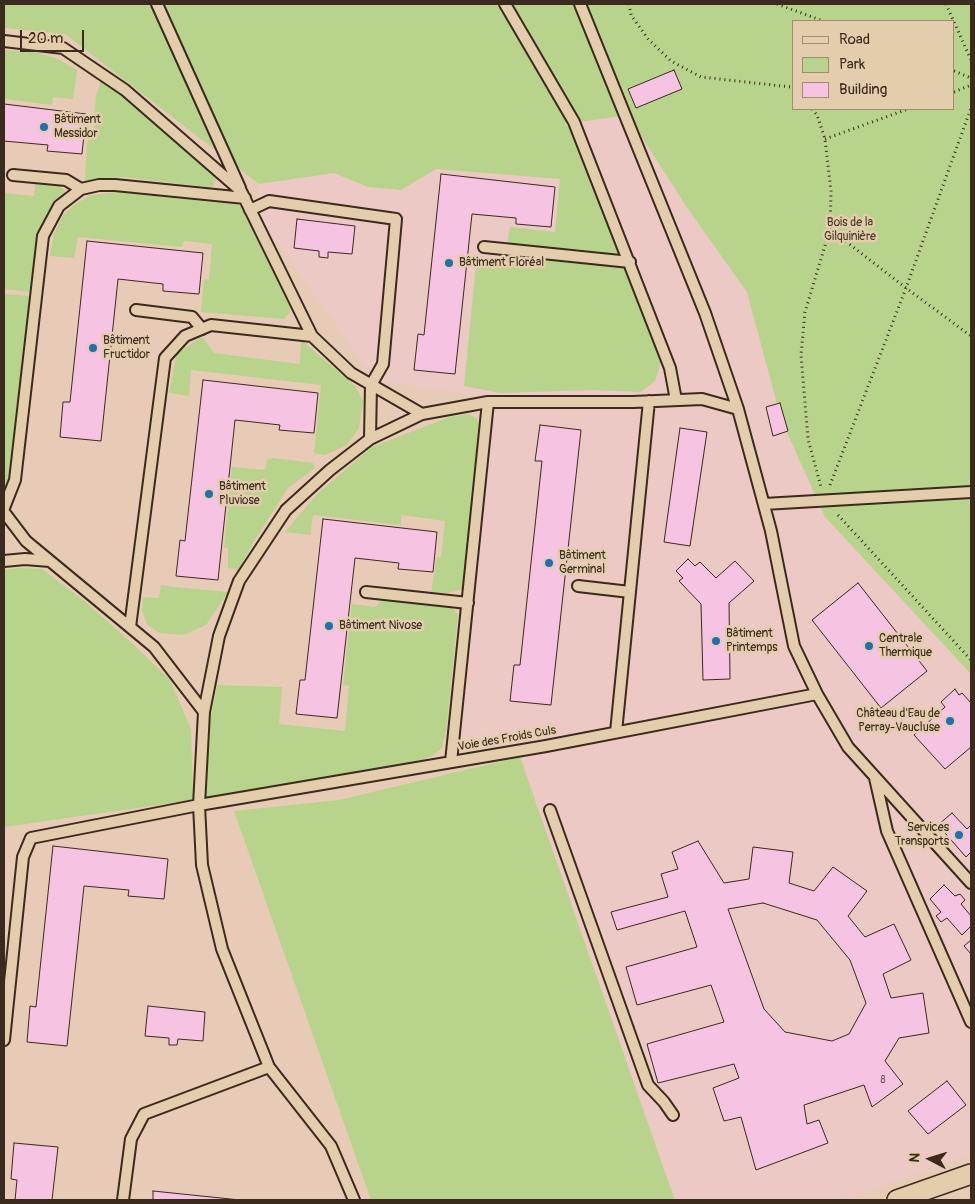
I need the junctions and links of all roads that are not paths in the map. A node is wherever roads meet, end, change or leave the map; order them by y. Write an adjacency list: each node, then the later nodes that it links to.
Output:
1 (157, 4): 7 (lane)
2 (505, 4): 10 (lane)
3 (580, 4): 18 (lane)
4 (4, 41): 7 (lane)
5 (13, 176): 6 (lane)
6 (81, 189): 7 (lane); 23 (lane)
7 (243, 195): 8 (lane)
8 (250, 210): 13 (lane); 14 (lane)
9 (484, 247): 10 (lane)
10 (630, 262): 15 (lane)
11 (136, 310): 12 (lane)
12 (202, 329): 13 (lane); 30 (lane)
13 (312, 336): 14 (lane)
14 (371, 385): 19 (lane); 20 (lane)
15 (676, 400): 16 (lane); 18 (lane)
16 (649, 401): 17 (lane); 28 (lane)
17 (488, 402): 19 (lane); 29 (lane)
18 (738, 409): 22 (lane)
19 (422, 414): 20 (lane)
20 (370, 439): 32 (lane)
21 (971, 492): 22 (lane)
22 (764, 504): 31 (lane)
23 (4, 510): 25 (lane)
24 (4, 561): 25 (lane)
25 (50, 561): 30 (lane)
26 (578, 586): 28 (lane)
27 (366, 592): 29 (lane)
28 (630, 592): 33 (lane)
29 (468, 603): 34 (lane)
30 (130, 627): 32 (lane)
31 (817, 694): 33 (lane, Voie des Froids Culs); 35 (lane)
32 (204, 712): 36 (lane)
33 (616, 732): 34 (lane, Voie des Froids Culs)
34 (451, 762): 36 (lane, Voie des Froids Culs)
35 (875, 777): 38 (lane); 39 (lane)
36 (199, 805): 40 (lane, Voie des Froids Culs); 41 (lane)
37 (550, 810): 42 (lane)
38 (971, 882)
39 (971, 1022)
40 (4, 1040)
41 (269, 1067): 44 (lane); 45 (lane)
42 (673, 1115)
43 (971, 1174): 48 (street)
44 (348, 1184): 46 (lane); 47 (lane)
45 (123, 1200)
46 (346, 1200)
47 (354, 1200)
48 (898, 1200)

